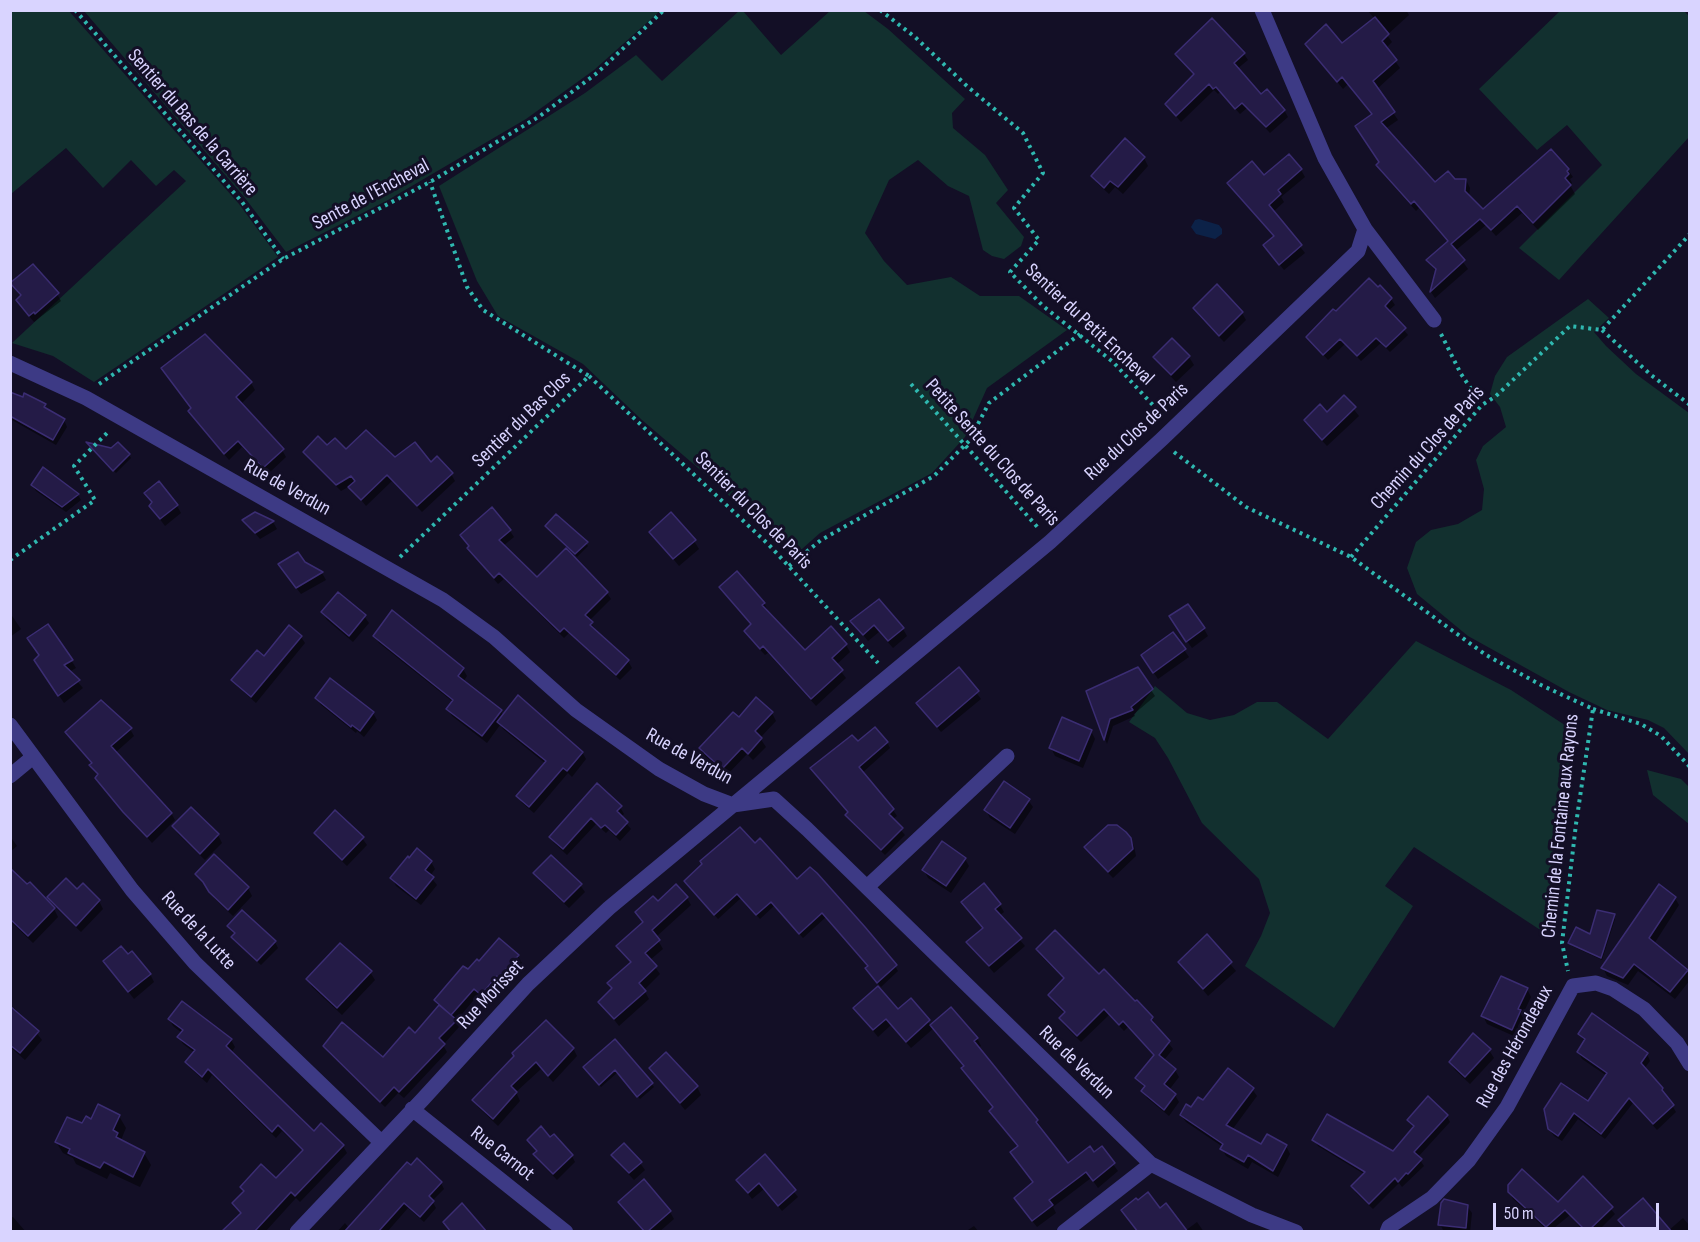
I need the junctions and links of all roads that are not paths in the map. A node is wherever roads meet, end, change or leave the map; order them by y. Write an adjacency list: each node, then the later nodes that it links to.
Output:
1 (1262, 10): 2 (street)
2 (1365, 230): 3 (street); 9 (street, Rue du Clos de Paris)
3 (1434, 320)
4 (10, 363): 9 (street, Rue de Verdun)
5 (10, 725): 7 (street, Rue de la Lutte)
6 (1007, 756): 10 (street)
7 (33, 757): 8 (street); 13 (street, Rue de la Lutte)
8 (10, 776)
9 (733, 805): 10 (street, Rue de Verdun); 12 (street, Rue Morisset)
10 (867, 887): 14 (street, Rue de Verdun)
11 (1689, 1064): 19 (street, Rue des Hérondeaux)
12 (412, 1109): 13 (street, Rue Morisset); 16 (street, Rue Carnot)
13 (381, 1142): 15 (street, Rue Morisset)
14 (1151, 1164): 17 (street); 18 (street, Rue de Verdun)
15 (297, 1232)
16 (566, 1232)
17 (1064, 1232)
18 (1296, 1232)
19 (1387, 1232)

